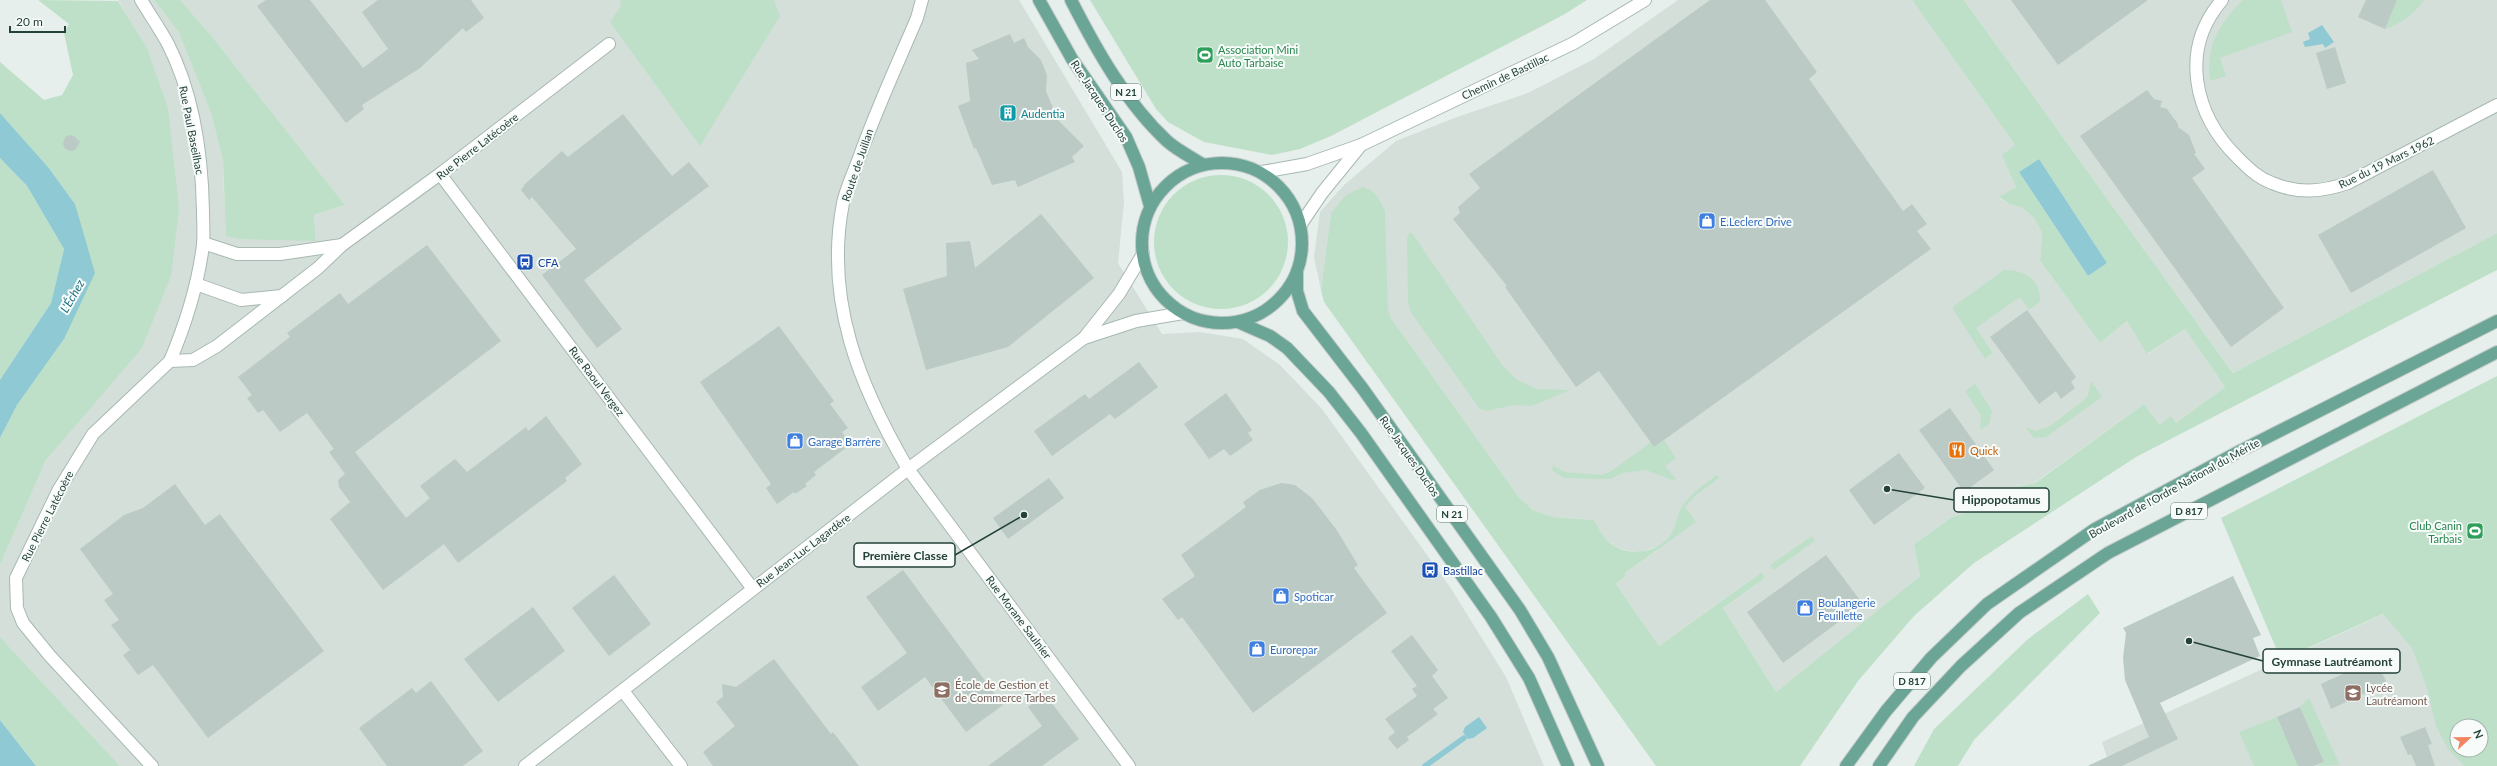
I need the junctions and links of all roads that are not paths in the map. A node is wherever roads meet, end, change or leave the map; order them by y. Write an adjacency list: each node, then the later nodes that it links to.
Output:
1 (141, 0): 15 (street, Rue Paul Baseilhac)
2 (922, 0): 27 (street, Route de Juillan)
3 (1039, 0): 13 (main road, Rue Jacques Duclos / N 21)
4 (1071, 0): 10 (main road, N 21)
5 (1645, 0): 9 (street, Chemin de Bastillac)
6 (2222, 0): 8 (street, Rue du 19 Mars 1962)
7 (609, 44): 12 (street, Rue Pierre Latécoère)
8 (2497, 105)
9 (1361, 145): 11 (street, Chemin de Bastillac); 14 (street, Chemin de Bastillac)
10 (1202, 164): 11 (main road); 13 (main road)
11 (1262, 172): 14 (main road)
12 (440, 174): 16 (street, Rue Pierre Latécoère); 28 (street, Rue Raoul Vergez)
13 (1150, 206): 17 (main road)
14 (1301, 224): 18 (main road)
15 (203, 243): 16 (street, Rue Pierre Latécoère); 19 (street, Rue Paul Baseilhac)
16 (342, 245): 20 (street, Rue Pierre Latécoère)
17 (1143, 254): 21 (main road); 24 (street, Rue Jean-Luc Lagardère)
18 (1297, 272): 23 (main road); 35 (main road, Rue Jacques Duclos / N 21)
19 (196, 284): 20 (street); 26 (street, Rue Paul Baseilhac)
20 (282, 296): 26 (street, Rue Pierre Latécoère)
21 (1182, 313): 23 (main road); 24 (street, Rue Jean-Luc Lagardère)
22 (2497, 321): 36 (main road, Boulevard de l'Ordre National du Mérite / D 817)
23 (1238, 322): 34 (main road, N 21)
24 (1084, 338): 27 (street, Rue Jean-Luc Lagardère)
25 (2497, 352): 37 (main road, D 817)
26 (170, 361): 30 (street, Rue Pierre Latécoère)
27 (908, 469): 28 (street, Rue Jean-Luc Lagardère); 33 (street, Rue Morane Saulnier)
28 (753, 589): 29 (street, Rue Jean-Luc Lagardère)
29 (623, 691): 31 (street, Rue Jean-Luc Lagardère); 32 (street)
30 (152, 766)
31 (525, 766)
32 (681, 766)
33 (1129, 766)
34 (1568, 766)
35 (1598, 766)
36 (1846, 766)
37 (1879, 766)

